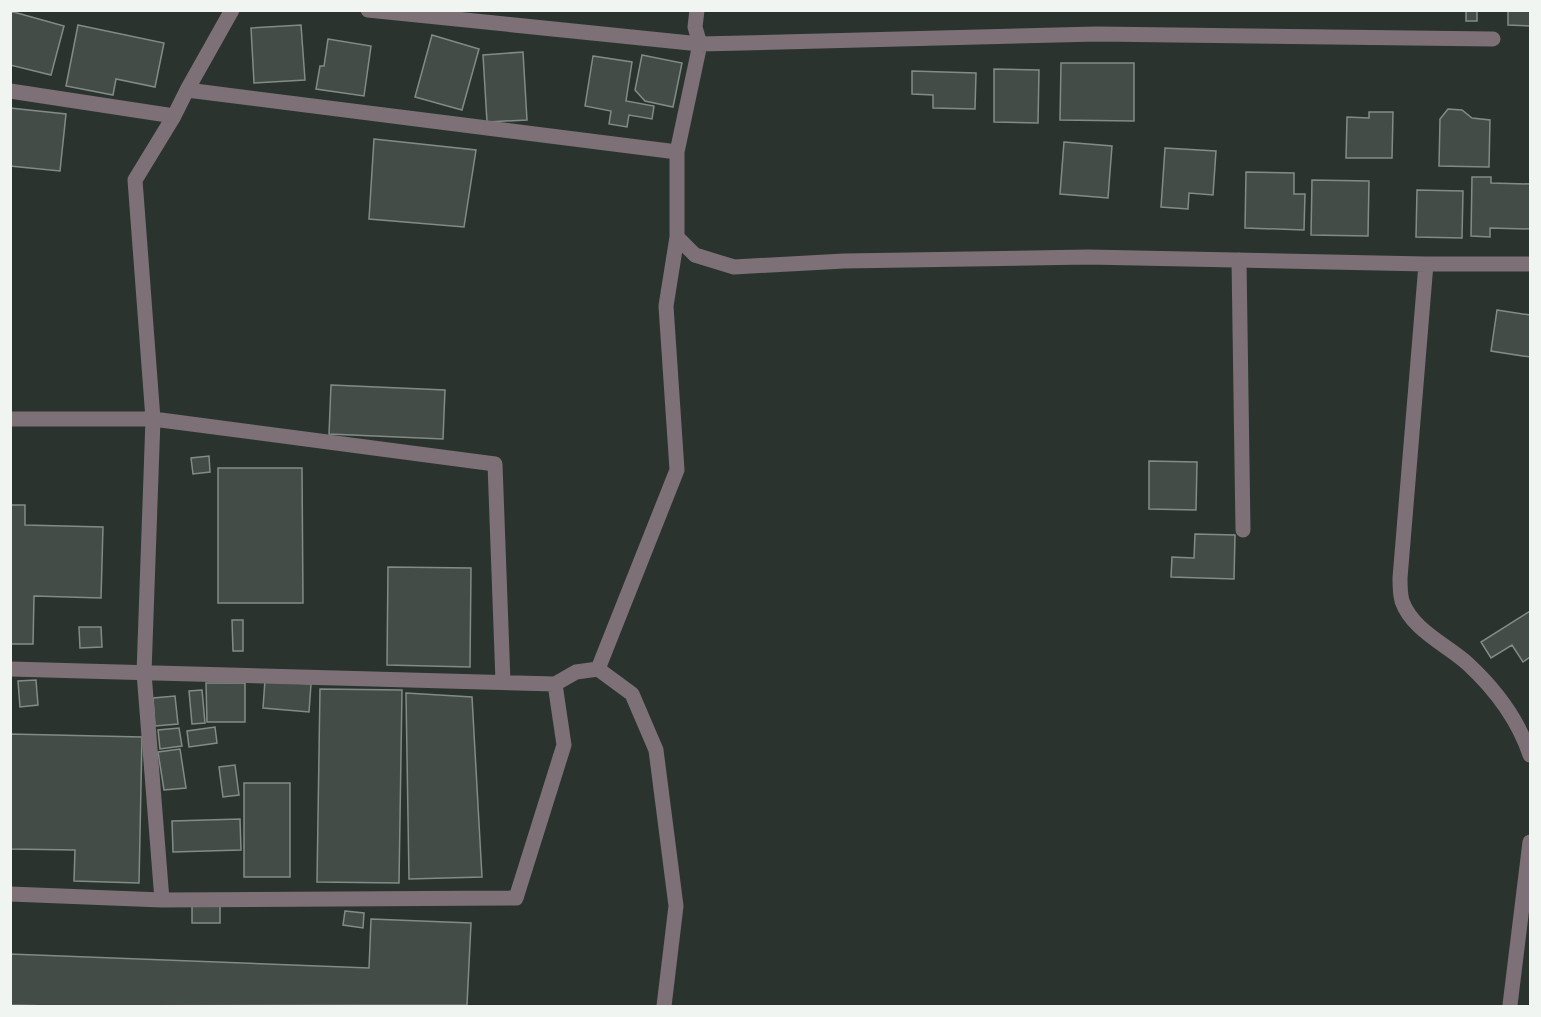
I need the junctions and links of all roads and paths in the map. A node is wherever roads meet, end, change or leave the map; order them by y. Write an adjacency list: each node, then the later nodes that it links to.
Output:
1 (232, 10): 6 (street)
2 (368, 10): 5 (street)
3 (697, 10): 5 (street)
4 (1492, 39): 5 (street)
5 (699, 44): 9 (street)
6 (187, 90): 8 (street); 9 (street)
7 (10, 91): 8 (street)
8 (174, 116): 14 (street)
9 (677, 152): 10 (street)
10 (677, 237): 11 (street); 18 (street)
11 (1239, 260): 12 (street); 16 (street)
12 (1426, 264): 13 (street); 22 (street)
13 (1530, 264)
14 (153, 418): 15 (street); 19 (street); 20 (street)
15 (10, 419)
16 (1243, 530)
17 (10, 669): 19 (street)
18 (598, 669): 21 (street); 27 (street)
19 (144, 673): 20 (street); 25 (street)
20 (503, 682): 21 (street)
21 (555, 684): 25 (street)
22 (1530, 755)
23 (1530, 842): 26 (street)
24 (10, 894): 25 (street)
25 (162, 900)
26 (1510, 1005)
27 (663, 1006)

